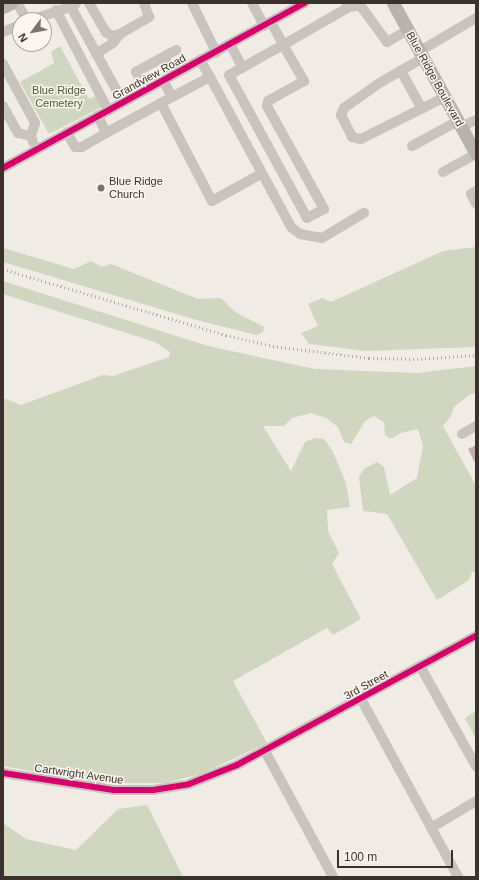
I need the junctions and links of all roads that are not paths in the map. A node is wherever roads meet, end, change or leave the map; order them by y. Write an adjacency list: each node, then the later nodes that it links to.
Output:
1 (11, 3): 11 (main road)
2 (17, 3): 13 (street)
3 (90, 3): 18 (street)
4 (144, 3): 18 (street)
5 (192, 3): 22 (street)
6 (252, 3): 16 (street)
7 (393, 3): 17 (main road, Blue Ridge Boulevard)
8 (75, 4): 12 (street); 23 (street)
9 (302, 4): 16 (street, Grandview Road)
10 (348, 5): 17 (street); 20 (street)
11 (3, 7)
12 (56, 10): 14 (street); 40 (street)
13 (22, 12)
14 (51, 12)
15 (476, 18): 24 (street)
16 (267, 24): 19 (street, Grandview Road); 20 (street)
17 (408, 30): 24 (main road, Blue Ridge Boulevard)
18 (120, 34): 23 (street)
19 (230, 44): 22 (street, Grandview Road); 28 (street)
20 (283, 45): 28 (street); 56 (street)
21 (176, 50): 25 (street)
22 (216, 52): 26 (street, Grandview Road)
23 (96, 54): 36 (street)
24 (422, 54): 29 (street); 35 (main road, Blue Ridge Boulevard)
25 (164, 57): 30 (street); 33 (street)
26 (200, 60): 30 (street, Grandview Road); 31 (street)
27 (3, 64): 48 (street)
28 (243, 68): 42 (street)
29 (401, 71): 39 (street); 39 (street)
30 (173, 75): 32 (street, Grandview Road)
31 (210, 77): 34 (street); 45 (street)
32 (163, 80): 33 (street, Grandview Road); 34 (street)
33 (146, 90): 36 (street, Grandview Road)
34 (172, 97): 37 (street)
35 (445, 97): 39 (street); 44 (main road, Blue Ridge Boulevard)
36 (122, 102): 40 (street, Grandview Road)
37 (161, 103): 47 (street); 54 (street)
38 (3, 106): 48 (street)
39 (422, 109)
40 (108, 110): 41 (street, Grandview Road)
41 (98, 116): 46 (street, Grandview Road); 47 (street)
42 (252, 117): 45 (street); 56 (street)
43 (476, 120): 44 (street)
44 (459, 124): 49 (street); 51 (main road, Blue Ridge Boulevard)
45 (237, 125): 54 (street)
46 (67, 133): 47 (street); 50 (street, Grandview Road)
47 (106, 133)
48 (30, 136): 50 (street)
49 (412, 146)
50 (37, 149): 52 (street, Grandview Road)
51 (476, 154): 53 (street)
52 (3, 168)
53 (443, 172)
54 (261, 174): 58 (street)
55 (476, 191): 57 (street)
56 (297, 202): 58 (street)
57 (476, 204)
58 (282, 210): 59 (street)
59 (364, 213)
60 (476, 426): 61 (street)
61 (462, 434)
62 (476, 636): 63 (street, 3rd Street)
63 (420, 666): 64 (street, 3rd Street); 66 (street)
64 (361, 699): 65 (street, 3rd Street); 69 (street)
65 (265, 751): 67 (street, Cartwright Avenue); 70 (street)
66 (476, 766)
67 (3, 773)
68 (476, 801): 69 (street)
69 (431, 828): 71 (street)
70 (333, 877)
71 (458, 877)

